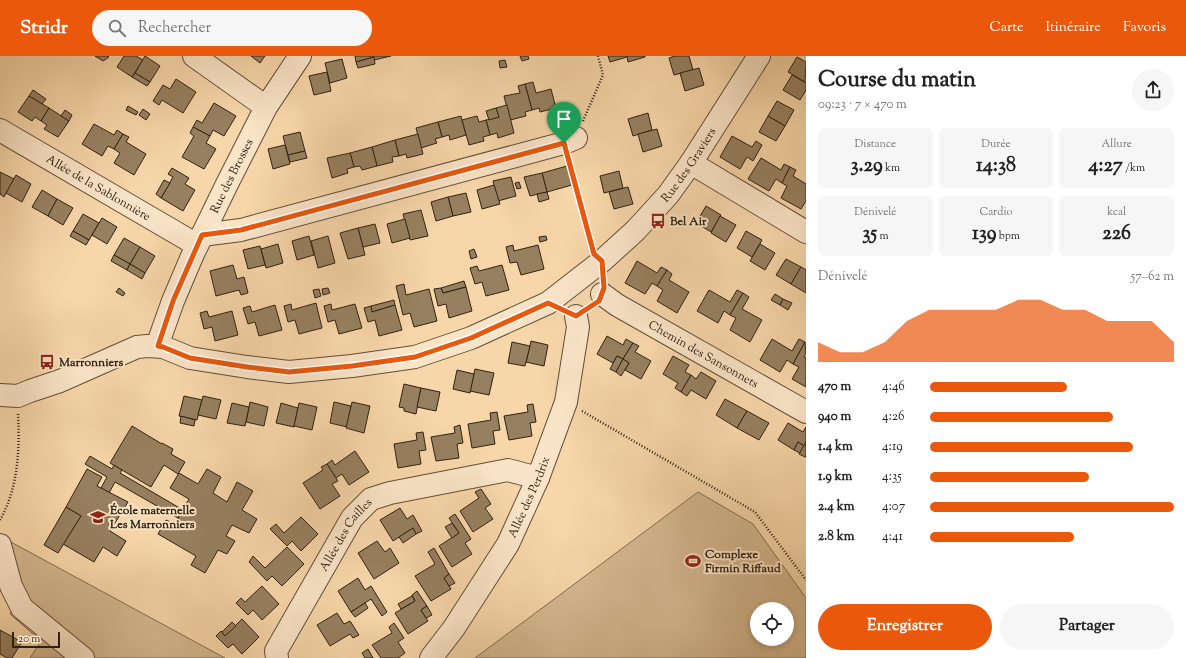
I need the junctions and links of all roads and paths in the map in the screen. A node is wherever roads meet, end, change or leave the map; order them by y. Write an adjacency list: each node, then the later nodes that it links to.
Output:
1 (194, 56): 5 (street)
2 (300, 56): 5 (street, Rue des Brosses)
3 (598, 56): 7 (path)
4 (759, 56): 8 (street, Rue des Graviers)
5 (266, 107): 10 (street, Rue des Brosses)
6 (0, 130): 10 (street, Allée de la Sablonnière)
7 (570, 141): 10 (street); 11 (path)
8 (691, 163): 9 (street); 11 (street, Rue des Graviers)
9 (806, 232)
10 (200, 240): 15 (street, Rue des Brosses)
11 (602, 261): 12 (street); 13 (street, Rue des Graviers)
12 (602, 294): 14 (street); 18 (street, Chemin des Sansonnets)
13 (548, 303): 14 (street); 15 (street, Rue des Graviers)
14 (576, 316): 17 (street, Allée des Perdrix)
15 (158, 346): 16 (street, Rue des Graviers)
16 (9, 395): 20 (path)
17 (566, 402): 19 (street, Allée des Perdrix); 22 (path)
18 (806, 412)
19 (538, 478): 24 (street, Allée des Cailles); 25 (street, Allée des Perdrix)
20 (0, 520)
21 (0, 545): 23 (street)
22 (806, 580)
23 (83, 658)
24 (277, 658)
25 (431, 658)

